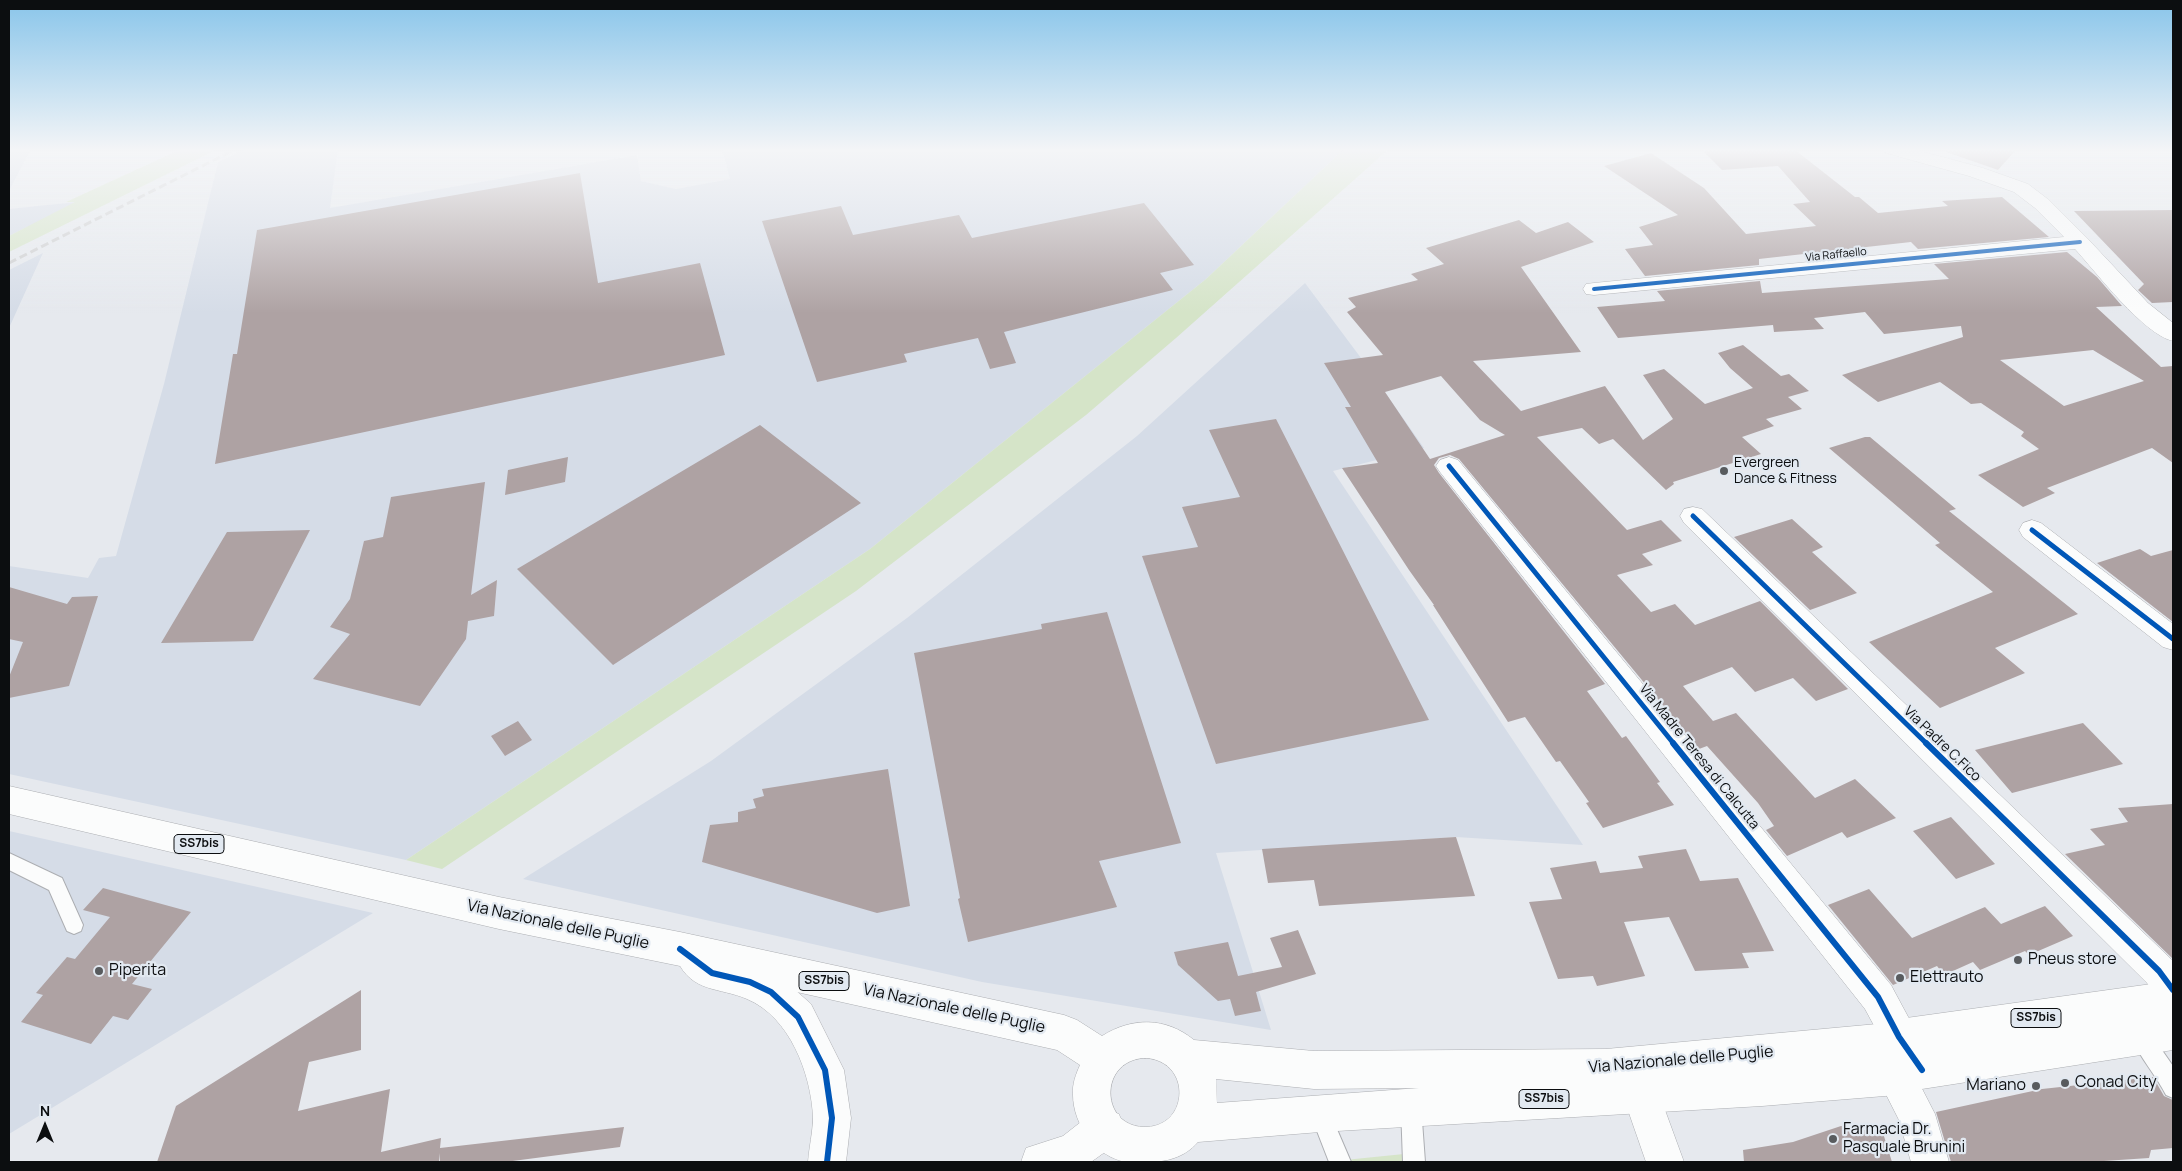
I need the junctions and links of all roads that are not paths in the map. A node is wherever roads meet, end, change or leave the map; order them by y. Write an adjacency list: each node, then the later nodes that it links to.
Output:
1 (2042, 204): 2 (street)
2 (2080, 242): 3 (street, Via Raffaello); 4 (street)
3 (1594, 289)
4 (2173, 334)
5 (1449, 466): 16 (street, Via Madre Teresa di Calcutta)
6 (1693, 516): 13 (street, Via Padre C.Fico)
7 (2032, 530): 8 (street)
8 (2173, 639)
9 (9, 800): 12 (street, Via Nazionale delle Puglie / SS7bis)
10 (9, 861): 11 (lane)
11 (74, 926)
12 (680, 949): 17 (street, Via Nazionale delle Puglie / SS7bis); 27 (street)
13 (2173, 990)
14 (2173, 998): 16 (street, Via Nazionale delle Puglie / SS7bis)
15 (2157, 1034): 19 (street, Via Nazionale delle Puglie / SS7bis); 20 (lane)
16 (1888, 1040): 18 (street, Via Nazionale delle Puglie / SS7bis); 19 (street, Via Madre Teresa di Calcutta)
17 (1103, 1058): 18 (street, SS7bis); 25 (street, SS7bis)
18 (1185, 1058): 24 (street, SS7bis)
19 (1910, 1073): 21 (street, Via Nazionale delle Puglie / SS7bis); 31 (street, Via Madre Teresa di Calcutta)
20 (2173, 1088)
21 (1641, 1093): 22 (street, Via Nazionale delle Puglie / SS7bis); 30 (street)
22 (1411, 1108): 23 (street, Via Nazionale delle Puglie / SS7bis); 29 (lane)
23 (1320, 1113): 24 (street, Via Nazionale delle Puglie / SS7bis); 28 (lane)
24 (1190, 1124): 25 (street, SS7bis)
25 (1105, 1128): 26 (street)
26 (1056, 1160)
27 (828, 1162)
28 (1340, 1162)
29 (1414, 1162)
30 (1665, 1162)
31 (1930, 1162)

